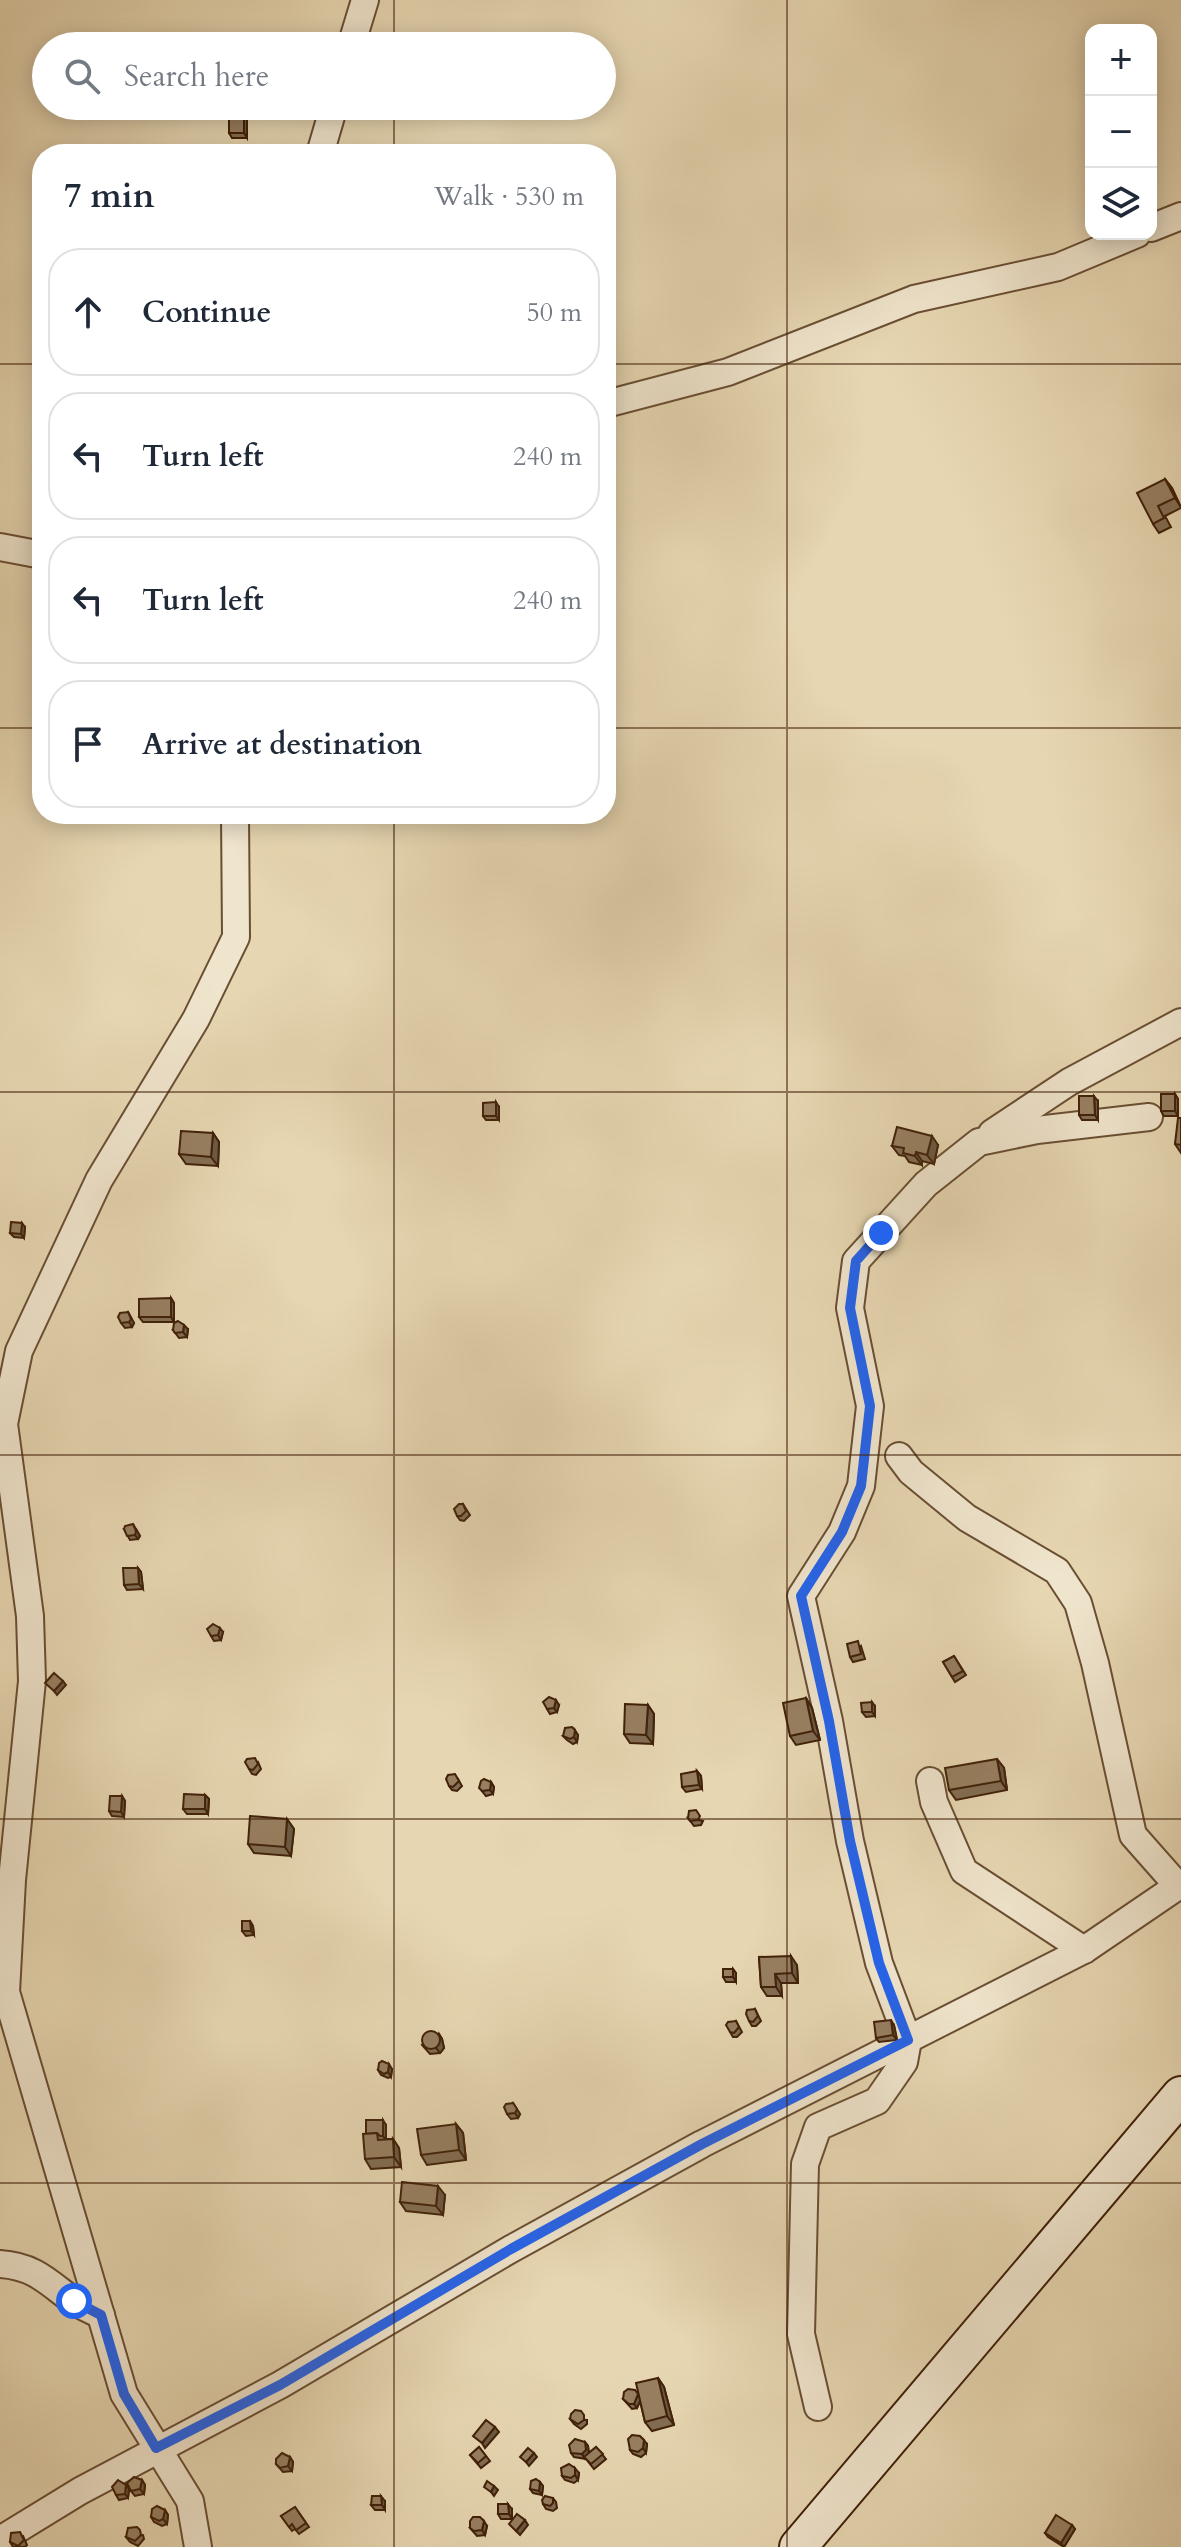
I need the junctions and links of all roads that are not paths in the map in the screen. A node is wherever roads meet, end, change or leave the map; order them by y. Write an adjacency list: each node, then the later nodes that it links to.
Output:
1 (365, 0): 2 (street)
2 (355, 32)
3 (330, 120): 4 (street)
4 (323, 144)
5 (1181, 216): 6 (street)
6 (1157, 226)
7 (1123, 240): 8 (street)
8 (616, 401)
9 (0, 547): 10 (street)
10 (32, 553)
11 (235, 824): 15 (street)
12 (1181, 1022): 14 (street)
13 (1149, 1117): 14 (street)
14 (979, 1142): 20 (street)
15 (10, 1346): 23 (street)
16 (899, 1456): 18 (street)
17 (930, 1781): 19 (street)
18 (1180, 1885): 19 (street)
19 (1084, 1950): 20 (street)
20 (908, 2040): 24 (street); 25 (street)
21 (1181, 2095): 28 (main road)
22 (0, 2264): 23 (street)
23 (101, 2315): 25 (street)
24 (818, 2407)
25 (156, 2448): 26 (street); 27 (street)
26 (0, 2540)
27 (198, 2547)
28 (798, 2547)

